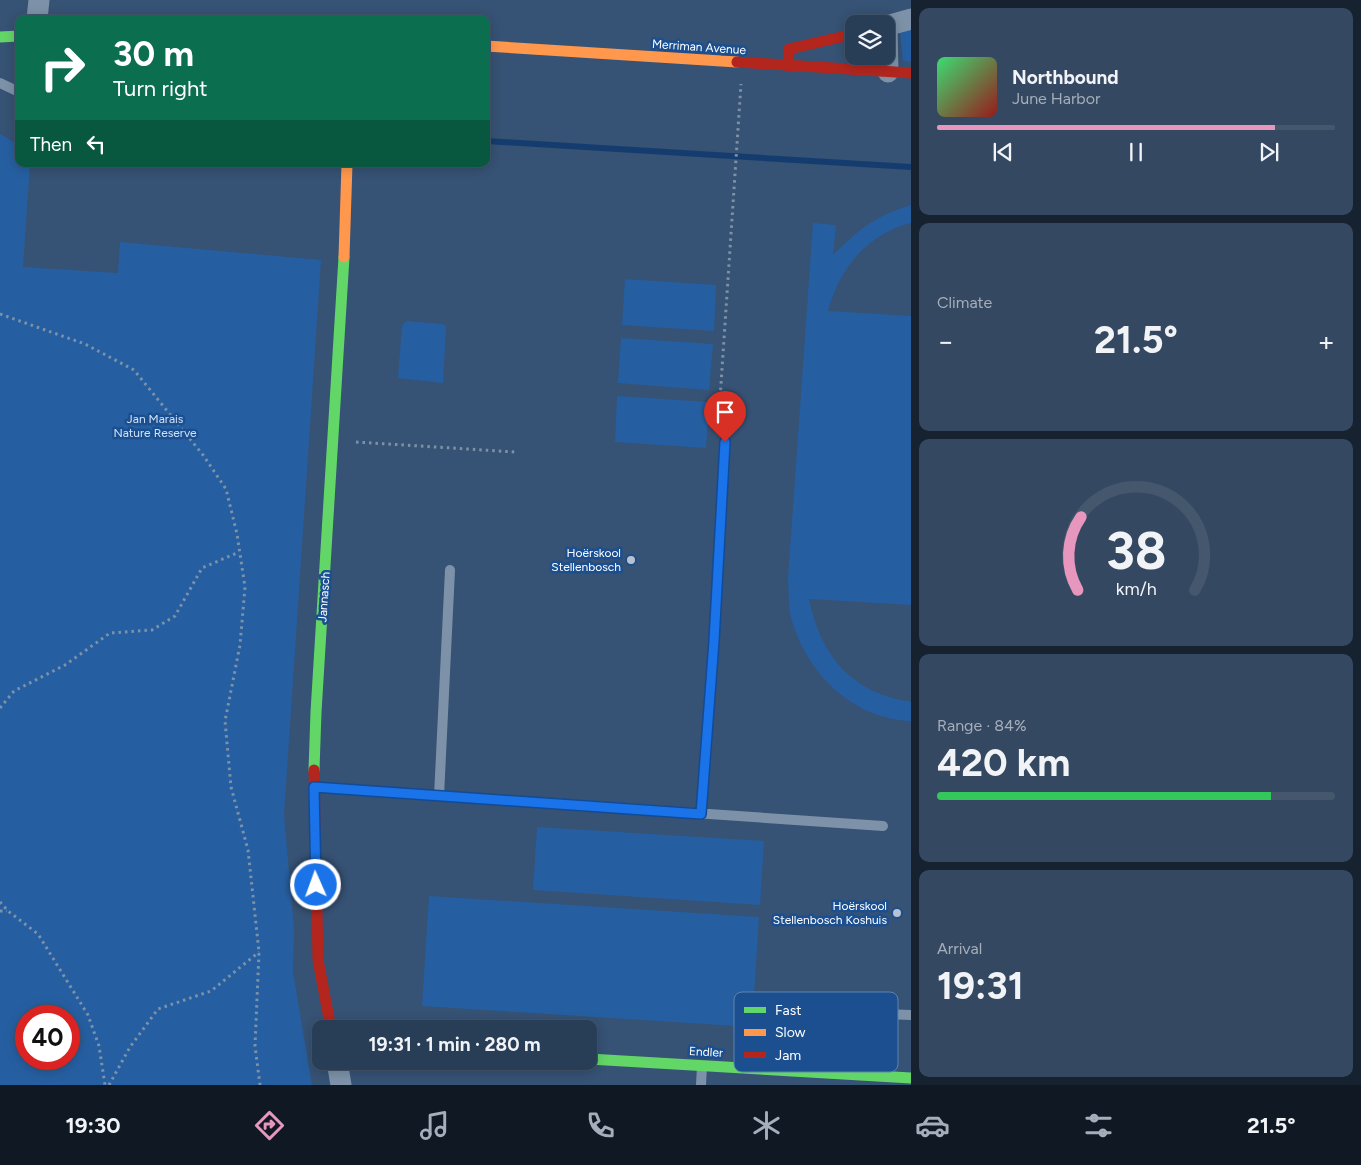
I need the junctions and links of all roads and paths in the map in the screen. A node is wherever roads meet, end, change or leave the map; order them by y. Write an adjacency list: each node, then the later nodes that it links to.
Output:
1 (40, 0): 2 (street)
2 (38, 15)
3 (911, 19): 4 (street)
4 (895, 24)
5 (15, 36): 7 (street)
6 (845, 36): 10 (street)
7 (0, 37)
8 (490, 46): 10 (street, Merriman Avenue)
9 (888, 65): 11 (street)
10 (788, 66): 11 (street, Merriman Avenue)
11 (888, 72): 12 (street, Merriman Avenue)
12 (911, 73)
13 (742, 77): 19 (path)
14 (0, 83): 15 (lane)
15 (15, 90)
16 (347, 167): 24 (street, Jannasch)
17 (0, 314): 21 (path)
18 (363, 442): 20 (path)
19 (725, 442): 26 (lane)
20 (515, 452)
21 (239, 552): 23 (path); 31 (path)
22 (450, 570): 25 (lane)
23 (0, 708)
24 (314, 787): 25 (lane); 34 (street, Jannasch)
25 (439, 796): 26 (lane)
26 (701, 814): 27 (lane)
27 (883, 826)
28 (0, 902): 30 (path)
29 (0, 911): 30 (path)
30 (8, 911): 41 (path)
31 (259, 952): 42 (path); 43 (path)
32 (898, 1015): 33 (lane)
33 (911, 1016)
34 (329, 1020)
35 (597, 1059): 36 (street, Endler)
36 (702, 1066): 37 (street, Endler); 45 (lane)
37 (734, 1068)
38 (338, 1070): 44 (street)
39 (810, 1072): 40 (street, Endler); 46 (lane)
40 (911, 1078)
41 (105, 1085)
42 (109, 1085)
43 (260, 1085)
44 (341, 1085)
45 (701, 1085)
46 (809, 1085)

